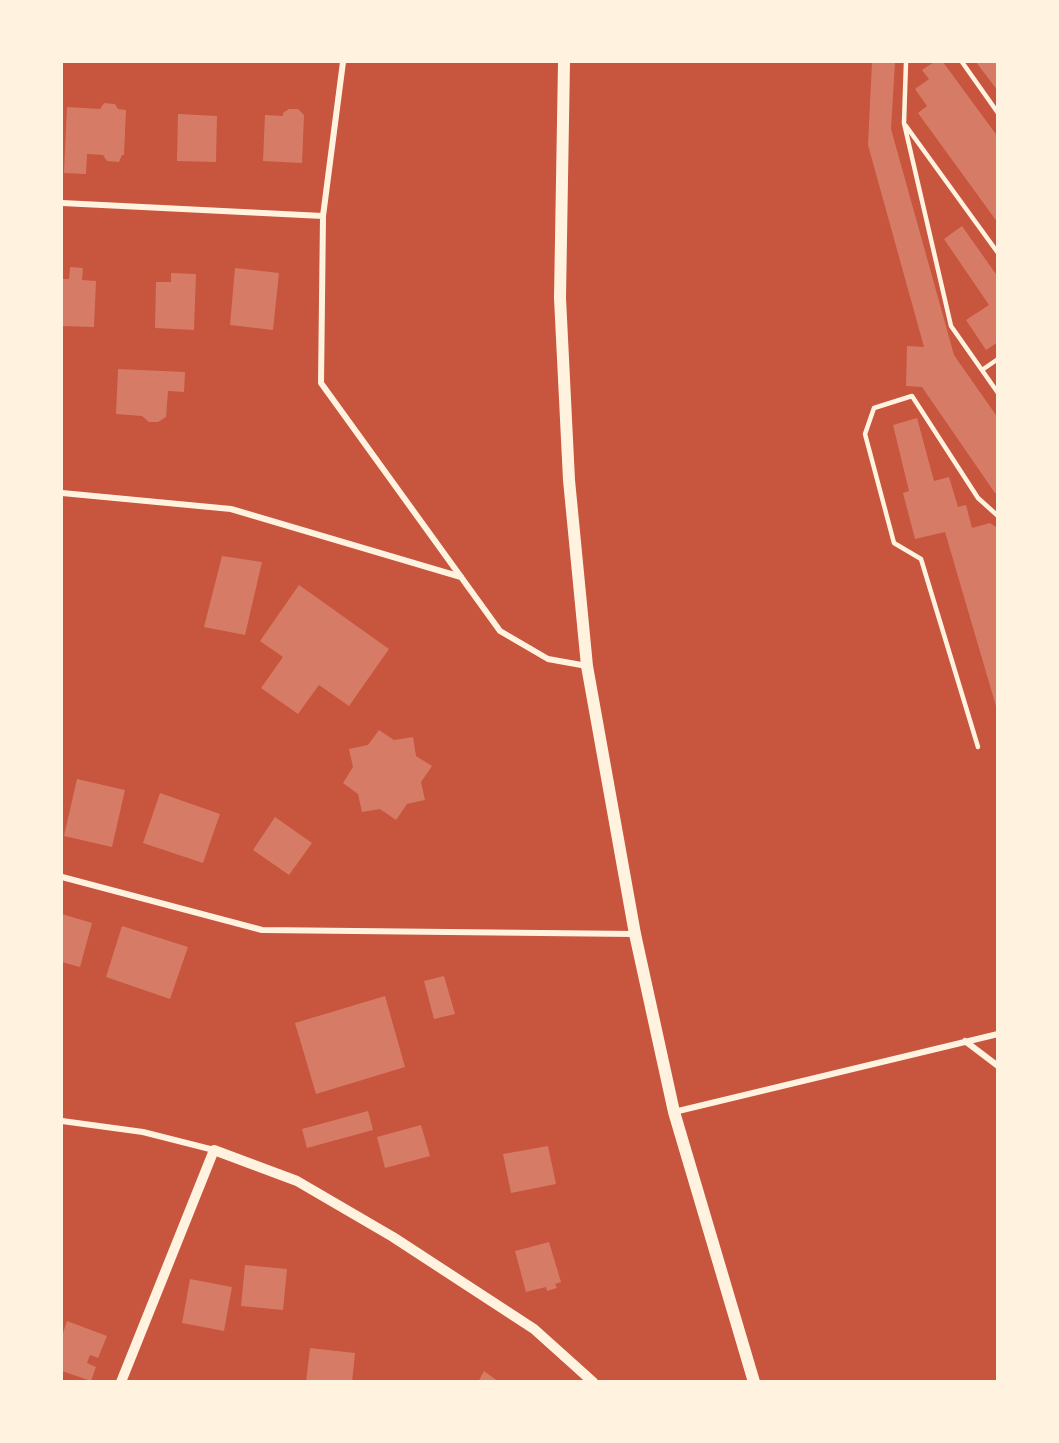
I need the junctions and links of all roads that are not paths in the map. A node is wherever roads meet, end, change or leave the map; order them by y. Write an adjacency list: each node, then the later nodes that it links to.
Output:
1 (343, 62): 8 (street)
2 (564, 62): 16 (main road)
3 (906, 62): 6 (lane)
4 (962, 62): 5 (lane)
5 (998, 113)
6 (904, 123): 9 (lane); 11 (lane)
7 (62, 203): 8 (street)
8 (323, 216): 15 (street)
9 (998, 253)
10 (998, 359): 11 (lane)
11 (982, 370): 12 (lane)
12 (998, 393)
13 (62, 493): 15 (street)
14 (998, 516): 17 (lane)
15 (460, 577): 16 (street)
16 (587, 666): 19 (main road)
17 (978, 747)
18 (62, 877): 19 (street)
19 (635, 934): 23 (main road)
20 (998, 1034): 21 (street)
21 (965, 1041): 22 (street); 23 (street)
22 (998, 1066)
23 (674, 1112): 28 (main road)
24 (62, 1121): 25 (street)
25 (214, 1149): 26 (street); 27 (street)
26 (120, 1382)
27 (593, 1382)
28 (754, 1382)

